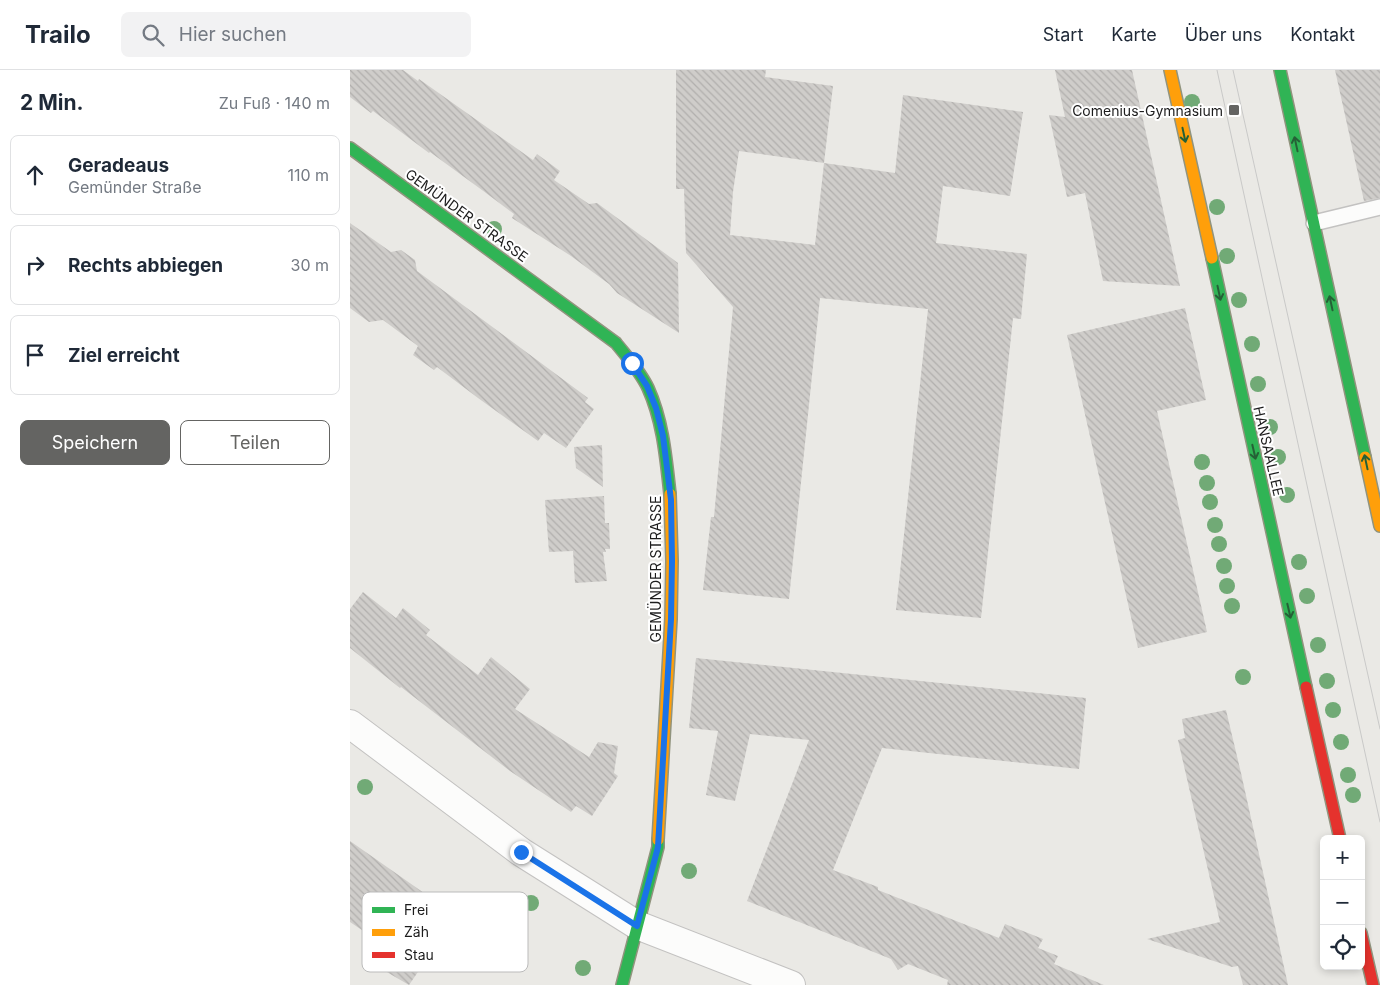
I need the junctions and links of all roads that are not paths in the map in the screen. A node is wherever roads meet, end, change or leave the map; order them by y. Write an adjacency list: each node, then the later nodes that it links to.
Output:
1 (1170, 70): 8 (street, HANSAALLEE, one-way to 8)
2 (1280, 70): 5 (street, one-way to 2)
3 (350, 148): 9 (street, GEMÜNDER STRASSE)
4 (1380, 207): 5 (lane)
5 (1314, 223): 6 (street, one-way to 5)
6 (1380, 526)
7 (350, 724): 9 (street)
8 (1339, 835)
9 (637, 926): 11 (street, GEMÜNDER STRASSE); 12 (street)
10 (1365, 950): 13 (street)
11 (622, 985)
12 (791, 985)
13 (1373, 985)

